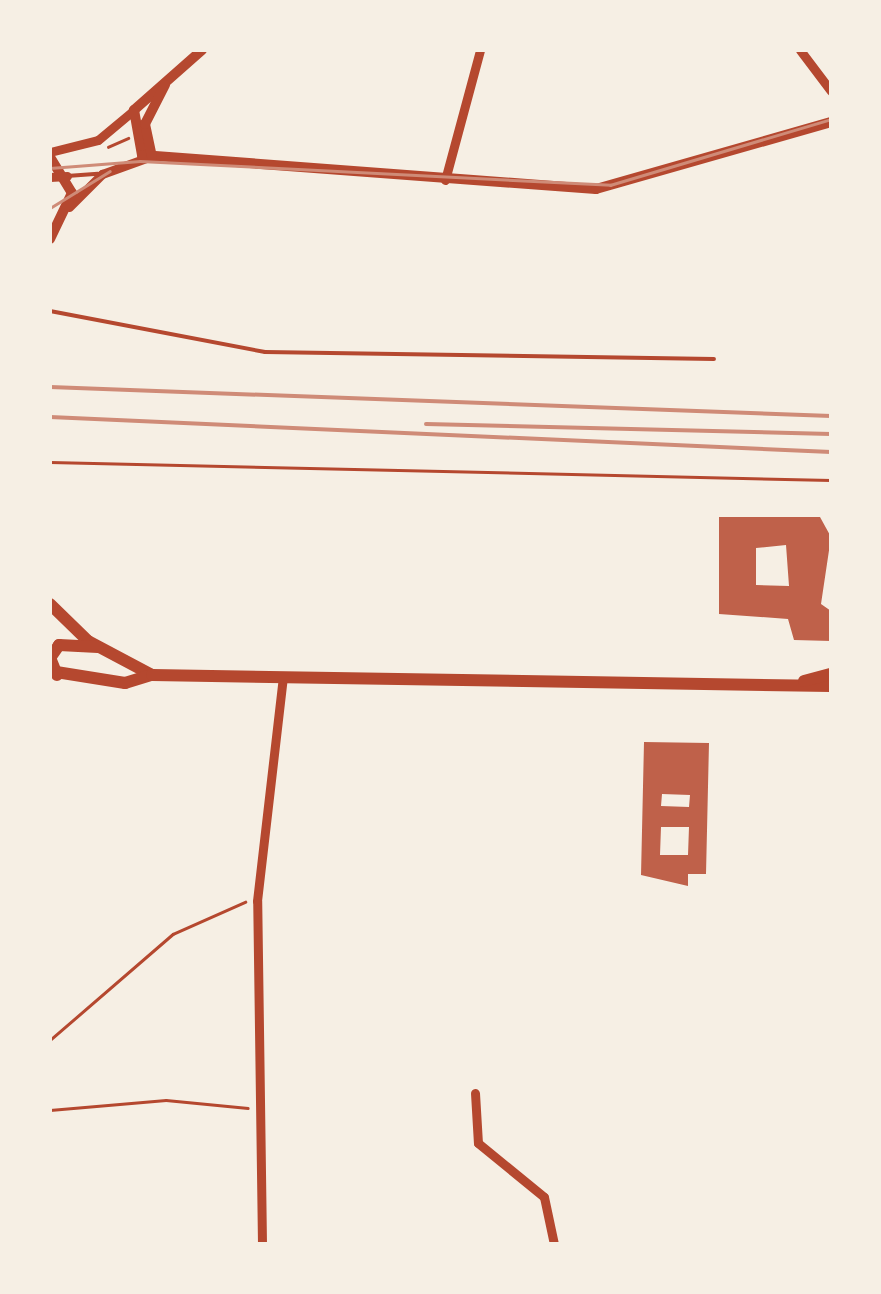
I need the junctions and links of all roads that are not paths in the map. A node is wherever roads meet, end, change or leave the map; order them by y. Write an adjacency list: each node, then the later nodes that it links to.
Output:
1 (202, 50): 4 (street)
2 (480, 50): 13 (street)
3 (800, 50): 5 (street)
4 (166, 86): 6 (street); 9 (street)
5 (831, 91)
6 (134, 110): 8 (street); 9 (street)
7 (831, 122): 13 (street)
8 (50, 154): 11 (street)
9 (152, 156): 10 (street); 13 (street)
10 (102, 174): 11 (lane); 14 (street)
11 (68, 176): 12 (street); 14 (street)
12 (50, 177)
13 (445, 180)
14 (70, 207): 15 (street)
15 (50, 239)
16 (50, 311): 17 (lane)
17 (714, 360)
18 (50, 604): 19 (main road)
19 (98, 647): 20 (main road); 22 (main road)
20 (54, 673): 22 (main road)
21 (831, 674): 24 (main road)
22 (152, 675): 23 (main road)
23 (283, 676): 24 (main road); 27 (street)
24 (792, 686): 25 (main road)
25 (831, 686)
26 (475, 1093): 28 (street)
27 (262, 1244)
28 (554, 1244)

